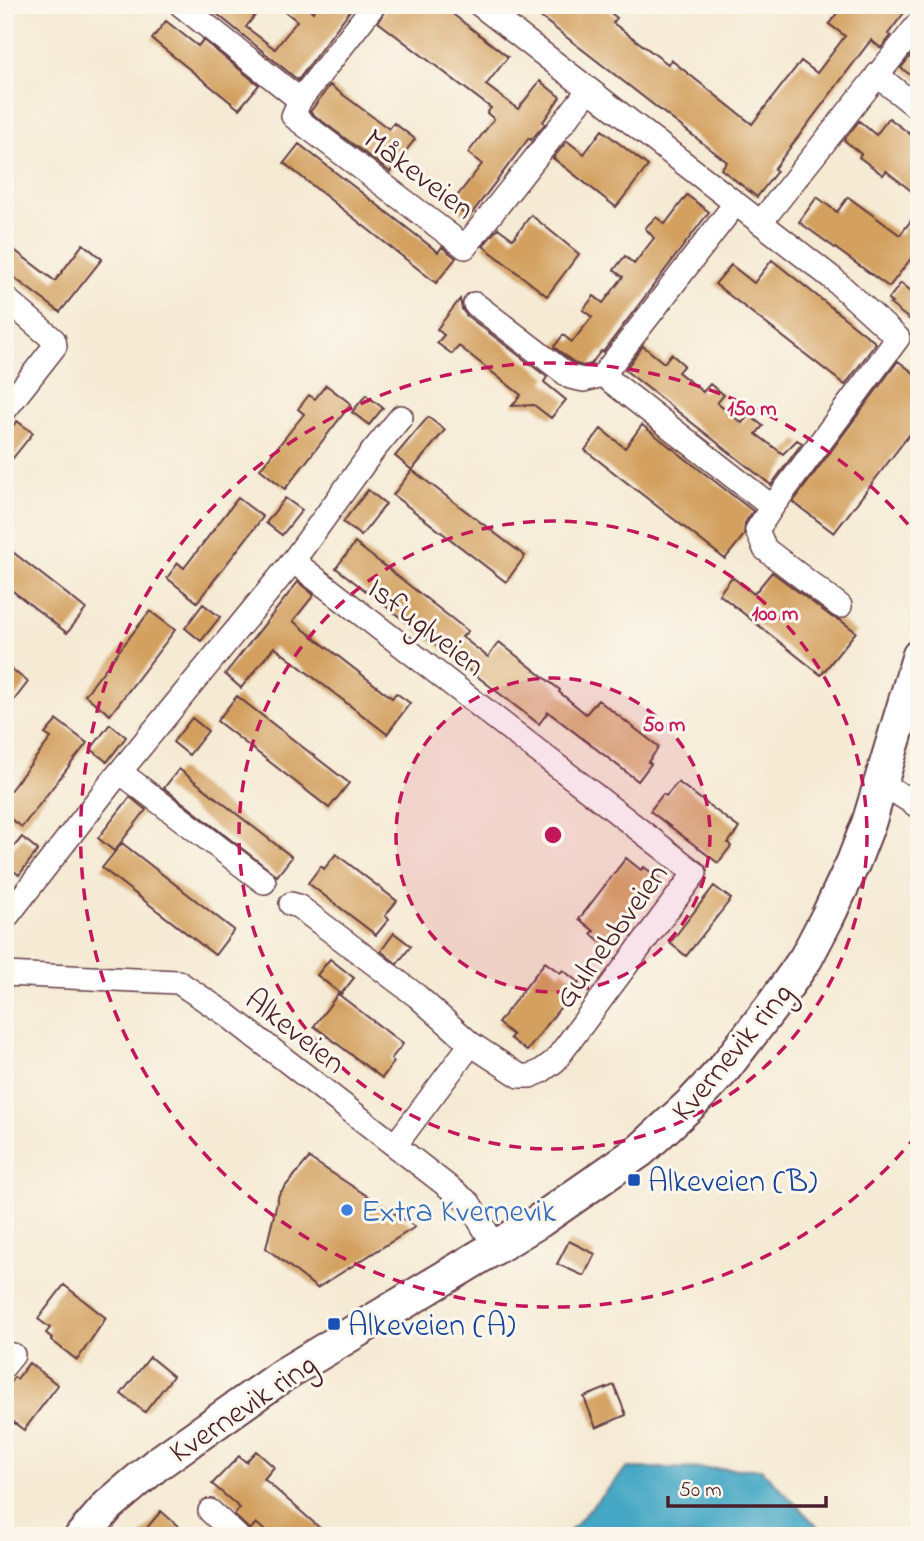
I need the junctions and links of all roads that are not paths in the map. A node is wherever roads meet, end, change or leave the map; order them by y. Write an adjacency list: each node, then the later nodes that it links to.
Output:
1 (181, 5): 7 (street)
2 (374, 5): 7 (street)
3 (480, 5): 6 (street)
4 (919, 23): 5 (street)
5 (877, 75): 8 (street); 10 (street)
6 (589, 90): 7 (street, Måkeveien); 9 (street)
7 (300, 100)
8 (919, 109)
9 (735, 204): 10 (street); 13 (street)
10 (761, 222): 16 (street)
11 (5, 298): 14 (street)
12 (475, 304): 13 (street)
13 (603, 375): 16 (street)
14 (5, 410)
15 (401, 417): 17 (street)
16 (772, 507): 18 (street)
17 (293, 561): 20 (street, Isfuglveien); 21 (street)
18 (840, 606)
19 (919, 656): 22 (main road, Kvernevik ring)
20 (523, 740): 28 (street, Gulnebbveien)
21 (120, 772): 24 (street); 26 (street)
22 (879, 781): 23 (street); 30 (main road, Kvernevik ring)
23 (919, 807)
24 (264, 882)
25 (291, 904): 28 (street, Gulnebbveien)
26 (5, 919)
27 (5, 974): 29 (street, Alkeveien)
28 (471, 1044): 29 (street)
29 (396, 1144): 30 (street, Alkeveien)
30 (496, 1248): 32 (main road, Kvernevik ring)
31 (210, 1511): 33 (street)
32 (82, 1536)
33 (237, 1536)

